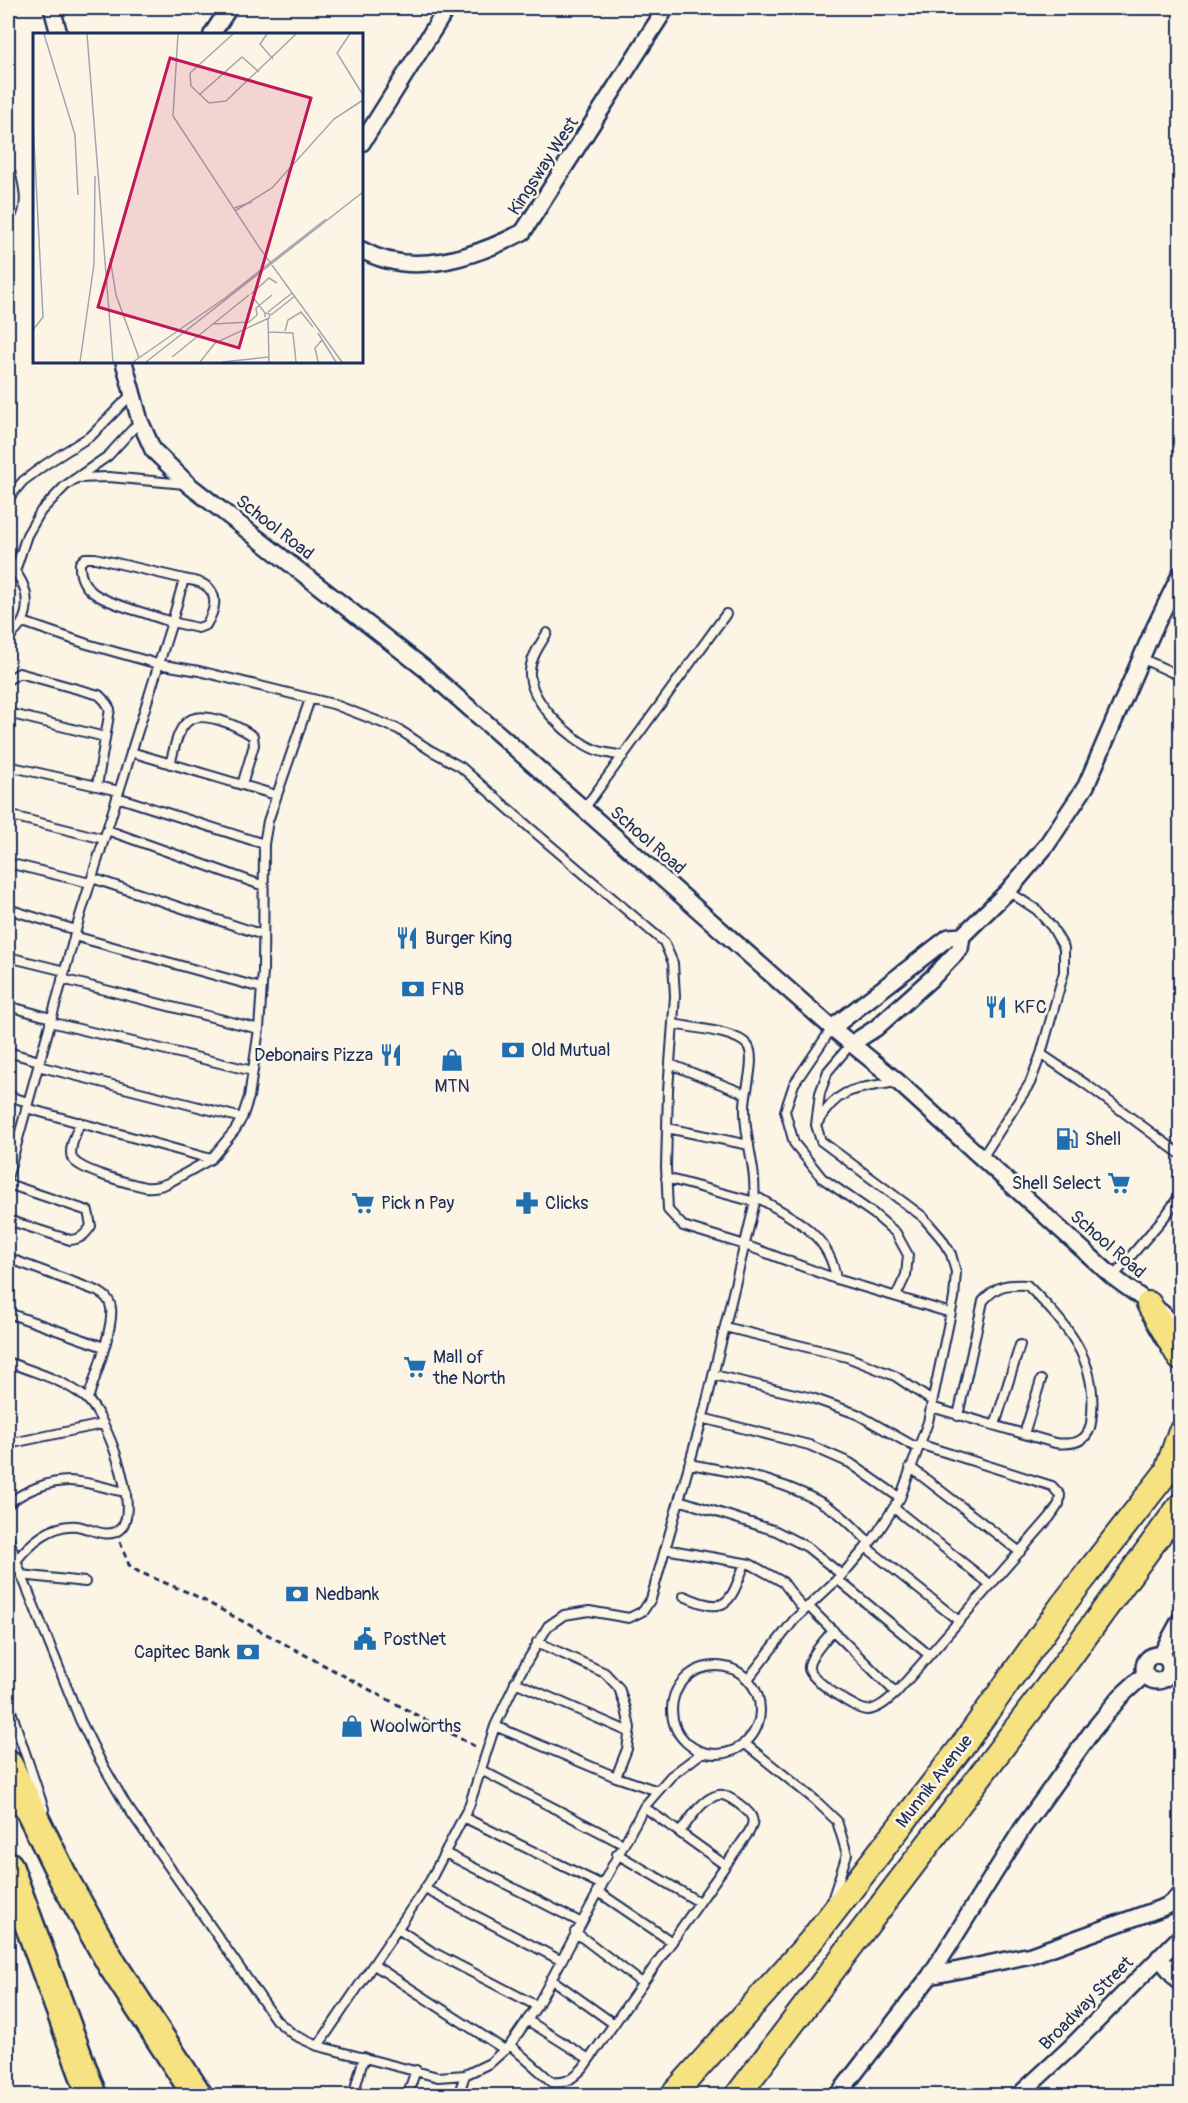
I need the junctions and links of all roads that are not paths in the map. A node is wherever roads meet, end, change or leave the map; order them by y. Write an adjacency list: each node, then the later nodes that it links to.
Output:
1 (52, 8): 5 (street)
2 (229, 8): 6 (street)
3 (447, 8): 7 (street)
4 (666, 8): 10 (street, Kingsway West)
5 (59, 33)
6 (213, 33)
7 (363, 141)
8 (8, 164): 9 (lane)
9 (8, 221)
10 (363, 251)
11 (124, 363): 12 (street, School Road)
12 (133, 394): 13 (street, School Road); 16 (lane)
13 (140, 420): 14 (lane); 15 (street, School Road)
14 (77, 478): 15 (lane); 18 (lane)
15 (189, 485): 41 (street, School Road)
16 (8, 499)
17 (8, 565): 18 (lane)
18 (15, 571): 22 (lane)
19 (1180, 575): 26 (street)
20 (184, 579): 23 (lane); 23 (lane); 23 (lane)
21 (726, 614): 34 (lane)
22 (23, 622): 25 (lane); 27 (lane)
23 (172, 622): 27 (lane)
24 (547, 633): 34 (lane)
25 (8, 637)
26 (1142, 658): 28 (lane); 49 (street)
27 (158, 664): 30 (lane); 33 (lane)
28 (1180, 676)
29 (8, 680): 32 (lane)
30 (310, 699): 40 (lane); 59 (lane)
31 (8, 713): 32 (lane)
32 (105, 738): 38 (lane)
33 (131, 752): 35 (lane); 39 (lane)
34 (623, 756): 41 (lane)
35 (170, 764): 37 (lane); 37 (lane)
36 (8, 766): 38 (lane)
37 (242, 785): 40 (lane)
38 (97, 786): 39 (lane)
39 (118, 794): 43 (lane); 45 (lane)
40 (276, 795): 45 (lane)
41 (584, 809): 60 (street, School Road)
42 (8, 815): 44 (lane)
43 (107, 830): 44 (lane); 48 (lane)
44 (104, 838): 47 (lane)
45 (264, 844): 48 (lane)
46 (8, 863): 47 (lane)
47 (91, 881): 51 (lane); 52 (lane)
48 (264, 886): 52 (lane)
49 (1008, 891): 53 (street); 64 (lane)
50 (8, 909): 51 (lane)
51 (75, 933): 55 (lane); 56 (lane)
52 (263, 935): 56 (lane)
53 (962, 936): 60 (street); 62 (street)
54 (8, 957): 55 (lane)
55 (63, 975): 58 (lane); 61 (lane)
56 (261, 988): 61 (lane)
57 (8, 1006): 58 (lane)
58 (51, 1020): 65 (lane); 67 (lane)
59 (673, 1024): 66 (lane); 69 (lane)
60 (832, 1028): 62 (street, School Road); 91 (lane)
61 (259, 1029): 67 (lane)
62 (851, 1044): 68 (street, School Road); 74 (lane)
63 (8, 1052): 65 (lane)
64 (1041, 1054): 78 (lane); 79 (lane)
65 (39, 1064): 71 (lane); 72 (lane)
66 (670, 1064): 69 (lane); 75 (lane)
67 (253, 1071): 72 (lane)
68 (897, 1082): 74 (lane); 79 (street, School Road)
69 (746, 1094): 76 (lane)
70 (8, 1096): 71 (lane)
71 (27, 1105): 73 (lane); 77 (lane)
72 (242, 1118): 80 (lane)
73 (80, 1122): 80 (lane); 80 (lane)
74 (816, 1125): 94 (lane)
75 (667, 1128): 76 (lane); 82 (lane)
76 (749, 1145): 85 (lane)
77 (11, 1148): 81 (lane)
78 (1180, 1154)
79 (982, 1158): 89 (street, School Road)
80 (211, 1159)
81 (8, 1175)
82 (666, 1178): 85 (lane); 87 (lane)
83 (8, 1184): 86 (lane)
84 (1180, 1195): 89 (lane)
85 (755, 1199): 87 (lane); 90 (lane)
86 (8, 1220)
87 (745, 1245): 90 (lane); 95 (lane)
88 (8, 1258): 98 (lane)
89 (1113, 1276): 92 (street, School Road)
90 (836, 1279): 91 (lane)
91 (896, 1296): 94 (lane)
92 (1163, 1311): 96 (street, School Road); 99 (main road)
93 (8, 1313): 98 (lane)
94 (951, 1313): 104 (lane)
95 (725, 1327): 101 (lane); 104 (lane)
96 (1180, 1330)
97 (1020, 1345): 108 (lane)
98 (104, 1347): 103 (lane)
99 (1180, 1358)
100 (8, 1362): 103 (lane)
101 (714, 1375): 106 (lane); 112 (lane)
102 (1041, 1380): 110 (lane)
103 (88, 1399): 107 (lane)
104 (932, 1404): 105 (lane); 112 (lane)
105 (958, 1416): 108 (lane); 110 (lane)
106 (702, 1418): 113 (lane); 117 (lane)
107 (103, 1424): 111 (lane); 116 (lane)
108 (995, 1425): 110 (lane)
109 (1180, 1433): 114 (main road, Munnik Avenue)
110 (1024, 1434)
111 (8, 1444)
112 (918, 1446): 115 (lane); 125 (lane)
113 (689, 1464): 118 (lane); 123 (lane)
114 (1173, 1464): 171 (main road, Munnik Avenue)
115 (910, 1467): 117 (lane); 125 (lane)
116 (126, 1492): 119 (lane); 126 (lane)
117 (900, 1498): 121 (lane)
118 (679, 1500): 124 (lane); 129 (lane)
119 (8, 1504)
120 (1180, 1506): 197 (main road, Munnik Avenue)
121 (894, 1508): 123 (lane); 131 (lane)
122 (8, 1536): 126 (lane)
123 (868, 1545): 129 (lane); 135 (lane)
124 (665, 1549): 127 (lane); 137 (lane)
125 (1020, 1552): 131 (lane)
126 (16, 1562): 128 (lane)
127 (745, 1563): 132 (lane); 133 (lane)
128 (21, 1575): 130 (lane); 185 (lane)
129 (839, 1577): 133 (lane); 138 (lane)
130 (85, 1582)
131 (991, 1585): 135 (lane)
132 (684, 1596)
133 (806, 1608): 136 (lane); 141 (lane)
134 (1180, 1620): 139 (street)
135 (959, 1621): 138 (lane)
136 (833, 1630): 144 (lane); 144 (lane)
137 (537, 1642): 143 (lane); 147 (lane)
138 (929, 1656): 144 (lane)
139 (1161, 1656): 140 (street); 142 (street)
140 (1145, 1674): 142 (street); 178 (street)
141 (748, 1679): 148 (lane); 149 (lane)
142 (1175, 1679)
143 (515, 1682): 146 (lane); 147 (lane)
144 (896, 1693)
145 (8, 1702): 155 (lane)
146 (495, 1726): 151 (lane); 152 (lane)
147 (629, 1732): 152 (lane)
148 (744, 1743): 149 (lane); 171 (lane)
149 (703, 1752): 153 (lane)
150 (8, 1765): 164 (highway)
151 (481, 1770): 156 (lane); 159 (lane)
152 (616, 1777): 153 (lane)
153 (658, 1791): 154 (lane)
154 (644, 1807): 158 (lane); 159 (lane)
155 (46, 1815)
156 (463, 1817): 160 (lane); 165 (lane)
157 (49, 1826): 164 (lane)
158 (680, 1832): 162 (lane); 162 (lane)
159 (622, 1844): 161 (lane)
160 (445, 1853): 166 (lane); 169 (lane)
161 (616, 1854): 165 (lane); 168 (lane)
162 (726, 1865): 168 (lane)
163 (8, 1866): 191 (highway)
164 (65, 1881): 192 (highway)
165 (599, 1888): 169 (lane); 174 (lane)
166 (425, 1889): 170 (lane); 176 (lane)
167 (1180, 1896): 178 (street)
168 (699, 1902): 174 (lane)
169 (580, 1922): 172 (lane)
170 (398, 1929): 177 (lane); 182 (lane)
171 (818, 1931): 196 (main road, Munnik Avenue)
172 (575, 1932): 176 (lane); 180 (lane)
173 (1180, 1936): 175 (street, Broadway Street)
174 (672, 1942): 180 (lane)
175 (1159, 1957): 181 (street); 199 (street, Broadway Street)
176 (560, 1960): 179 (lane)
177 (374, 1965): 185 (lane); 186 (lane)
178 (930, 1976): 198 (street)
179 (551, 1979): 182 (lane); 184 (lane)
180 (642, 1983): 184 (lane)
181 (1180, 1983)
182 (537, 2006): 183 (lane)
183 (527, 2019): 186 (lane); 188 (lane)
184 (614, 2024): 188 (lane)
185 (318, 2046): 187 (lane)
186 (507, 2048): 188 (lane); 190 (lane)
187 (364, 2057): 189 (lane); 193 (lane)
188 (589, 2059)
189 (416, 2070): 190 (lane); 194 (lane)
190 (465, 2075): 195 (lane)
191 (93, 2096)
192 (198, 2096)
193 (355, 2096)
194 (407, 2096)
195 (458, 2096)
196 (672, 2096)
197 (737, 2096)
198 (837, 2096)
199 (1018, 2096)

